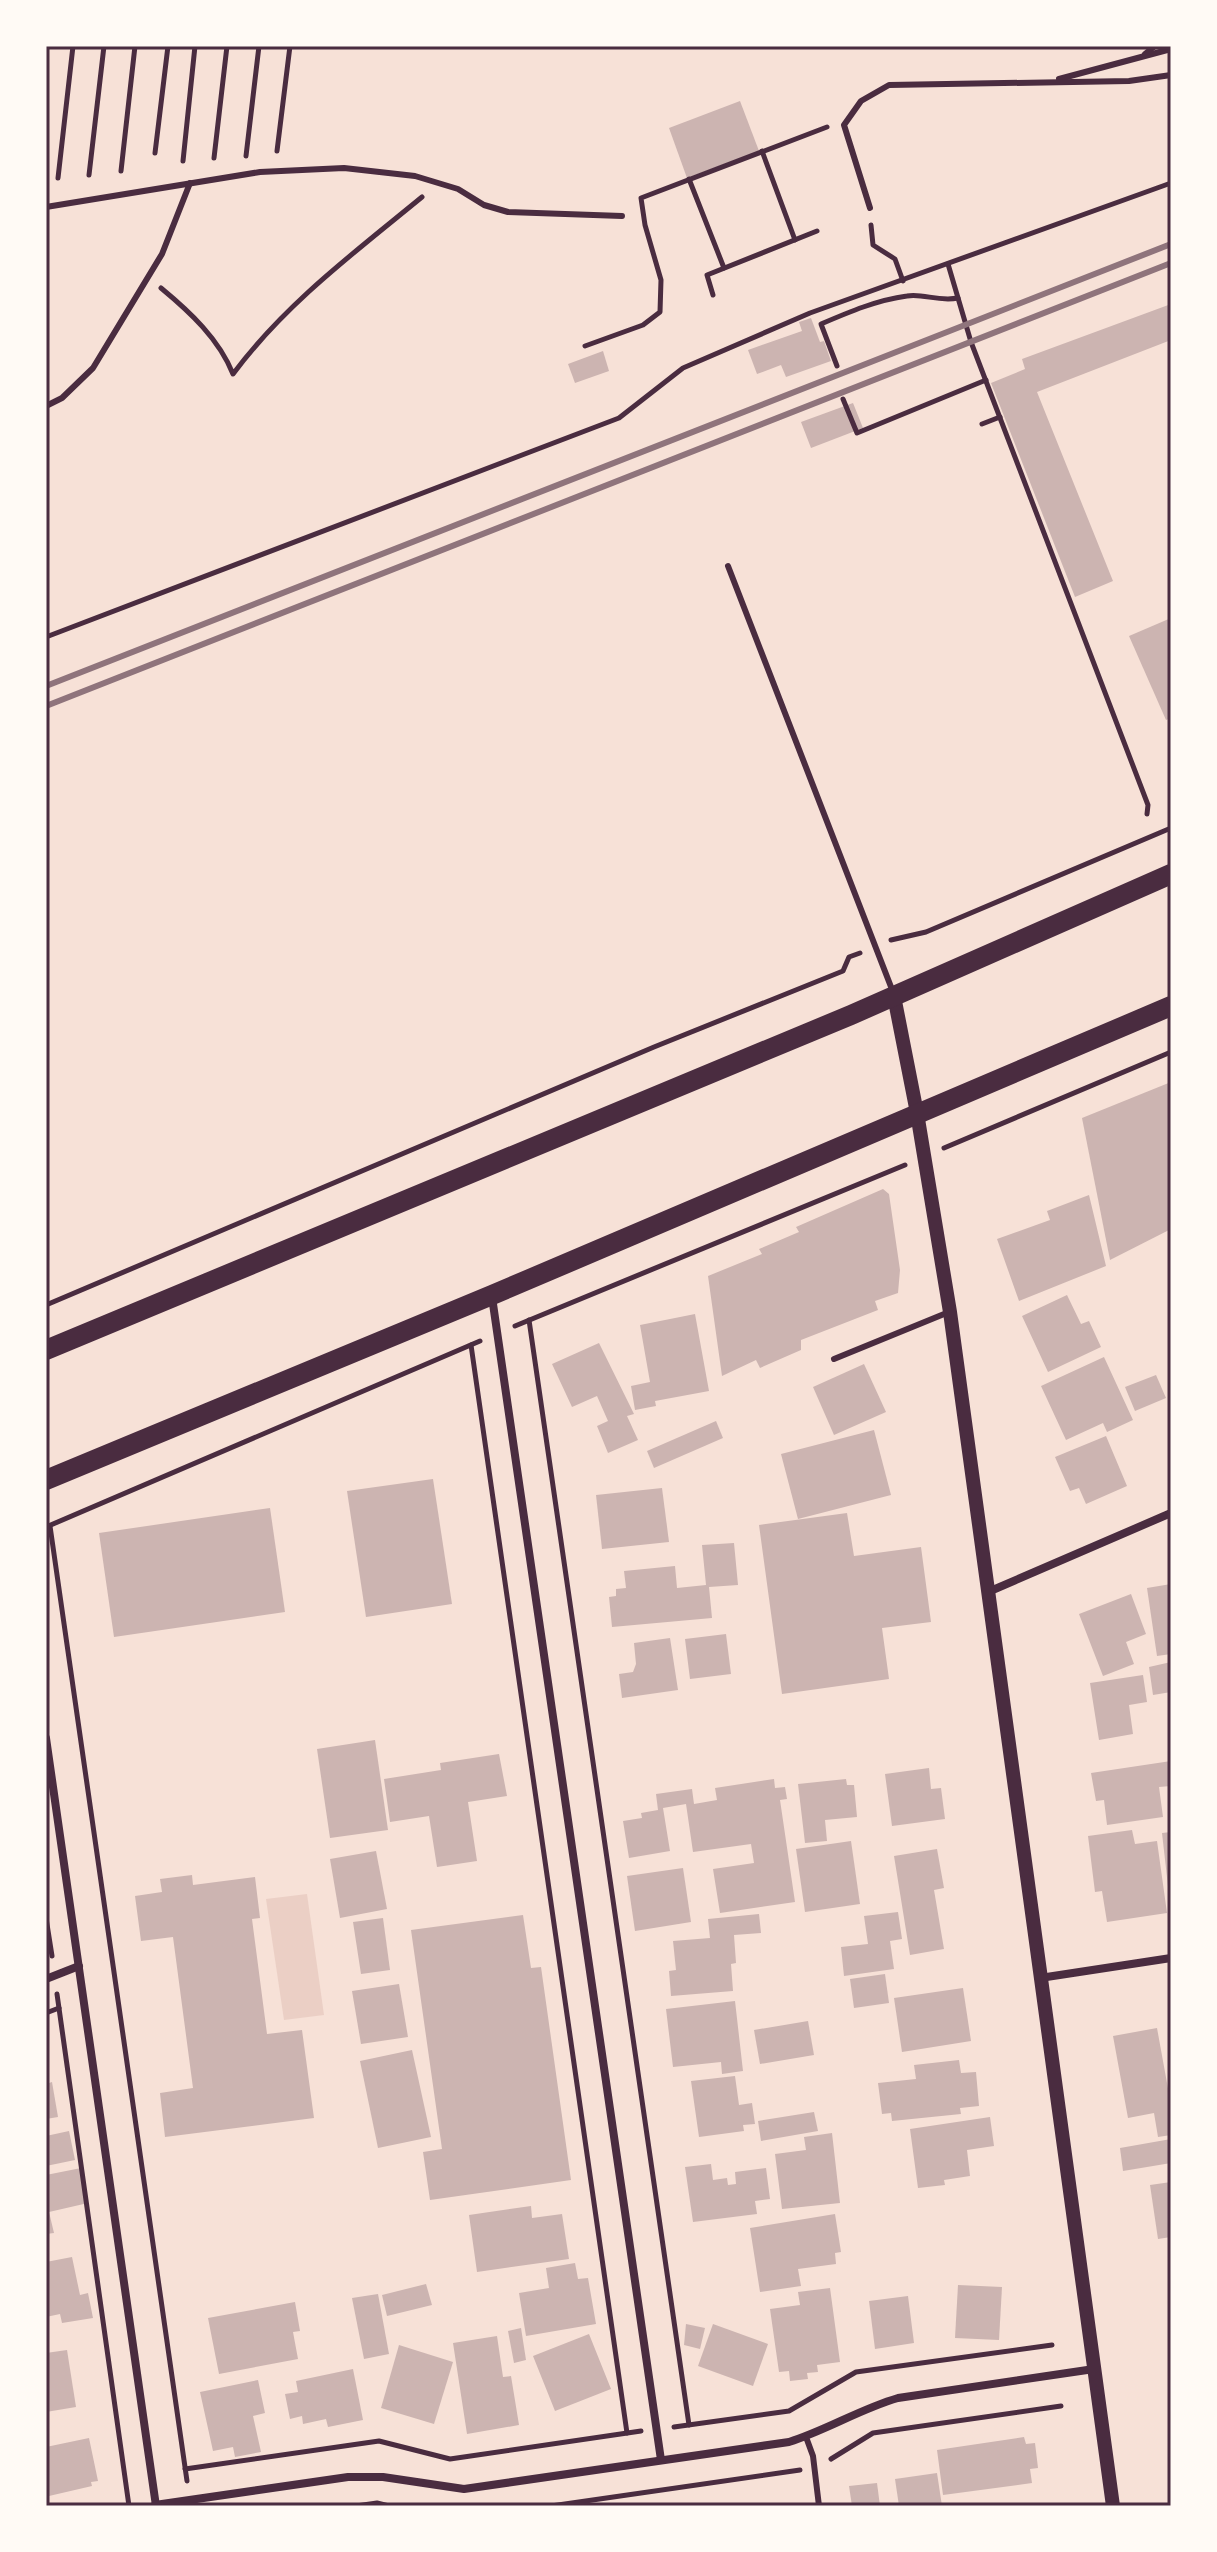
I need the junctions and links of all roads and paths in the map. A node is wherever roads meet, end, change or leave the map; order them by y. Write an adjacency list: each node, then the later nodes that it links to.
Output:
1 (73, 46): 23 (path)
2 (104, 46): 22 (path)
3 (135, 46): 21 (path)
4 (168, 46): 17 (path)
5 (195, 46): 19 (path)
6 (227, 46): 18 (path)
7 (259, 46): 20 (path)
8 (290, 46): 15 (path)
9 (1155, 46): 11 (lane)
10 (1171, 49): 11 (lane)
11 (1142, 56): 13 (lane)
12 (1171, 75): 13 (lane)
13 (1048, 83): 14 (lane)
14 (844, 125): 16 (path); 29 (lane)
15 (277, 151)
16 (762, 151): 24 (path); 32 (path)
17 (155, 153)
18 (214, 158)
19 (183, 161)
20 (245, 161)
21 (121, 171)
22 (89, 175)
23 (58, 178)
24 (689, 179): 34 (path); 41 (path)
25 (190, 183): 27 (lane); 28 (lane); 35 (lane)
26 (1171, 183): 33 (path)
27 (438, 184): 30 (lane); 35 (path)
28 (46, 207)
29 (870, 208): 36 (path)
30 (622, 216)
31 (817, 231): 32 (path)
32 (795, 240): 34 (path)
33 (948, 264): 36 (path); 38 (path)
34 (724, 268): 37 (path)
35 (148, 277): 45 (lane)
36 (903, 281): 39 (path)
37 (713, 295)
38 (958, 298): 40 (path); 43 (path)
39 (816, 311): 40 (path); 49 (path)
40 (821, 324): 42 (path)
41 (585, 346)
42 (837, 366)
43 (986, 380): 44 (path); 46 (path)
44 (843, 399)
45 (46, 406)
46 (1000, 417): 47 (path); 50 (path)
47 (982, 424)
48 (728, 566): 53 (lane)
49 (46, 637)
50 (1147, 814)
51 (1171, 828): 53 (path)
52 (1171, 874): 54 (highway)
53 (876, 946): 54 (lane); 60 (path)
54 (894, 996): 57 (street); 65 (highway)
55 (1171, 1006): 57 (highway)
56 (1171, 1052): 58 (path)
57 (917, 1113): 58 (street); 59 (highway)
58 (924, 1156): 61 (street); 62 (path)
59 (492, 1295): 63 (street); 67 (highway)
60 (46, 1305)
61 (950, 1312): 66 (lane); 70 (street)
62 (529, 1320): 63 (path); 82 (path)
63 (498, 1334): 64 (path); 83 (street)
64 (471, 1345): 69 (path); 84 (path)
65 (46, 1350)
66 (834, 1359)
67 (46, 1480)
68 (1171, 1513): 70 (street)
69 (48, 1526): 87 (path)
70 (987, 1592): 77 (street)
71 (46, 1738): 75 (street)
72 (46, 1918): 73 (path)
73 (48, 1944): 76 (path)
74 (1171, 1958): 77 (street)
75 (79, 1966): 76 (street); 89 (street)
76 (50, 1977): 78 (path)
77 (1040, 1978): 81 (street)
78 (59, 2008): 79 (path); 90 (path)
79 (46, 2013)
80 (1052, 2345): 82 (path)
81 (1094, 2369): 85 (street); 94 (street)
82 (689, 2425): 83 (path)
83 (657, 2429): 84 (path); 86 (street)
84 (627, 2433): 87 (path)
85 (806, 2437): 86 (street); 93 (lane)
86 (661, 2460): 88 (street)
87 (185, 2469): 88 (path)
88 (189, 2500): 89 (street)
89 (156, 2505)
90 (129, 2506)
91 (356, 2506): 92 (path)
92 (389, 2506)
93 (819, 2506)
94 (1113, 2506)

